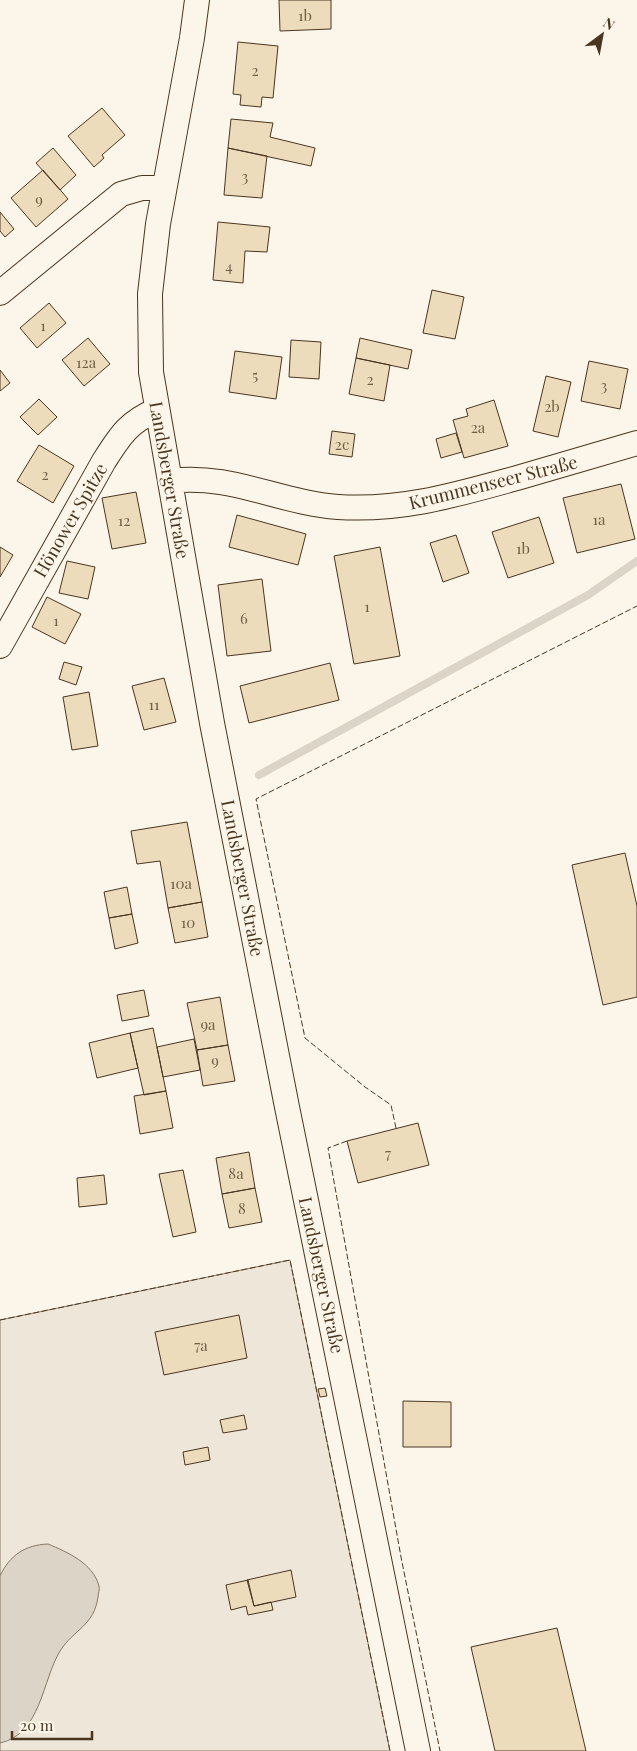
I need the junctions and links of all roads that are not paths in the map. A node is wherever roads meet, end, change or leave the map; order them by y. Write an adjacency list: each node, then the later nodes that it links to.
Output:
1 (196, 0): 2 (street, Landsberger Straße)
2 (163, 188): 3 (street); 4 (street, Landsberger Straße)
3 (0, 294)
4 (157, 410): 6 (street, Landsberger Straße); 7 (street, Hönower Spitze)
5 (637, 443): 6 (street, Krummenseer Straße)
6 (170, 481): 8 (street, Landsberger Straße)
7 (0, 646)
8 (418, 1751)

